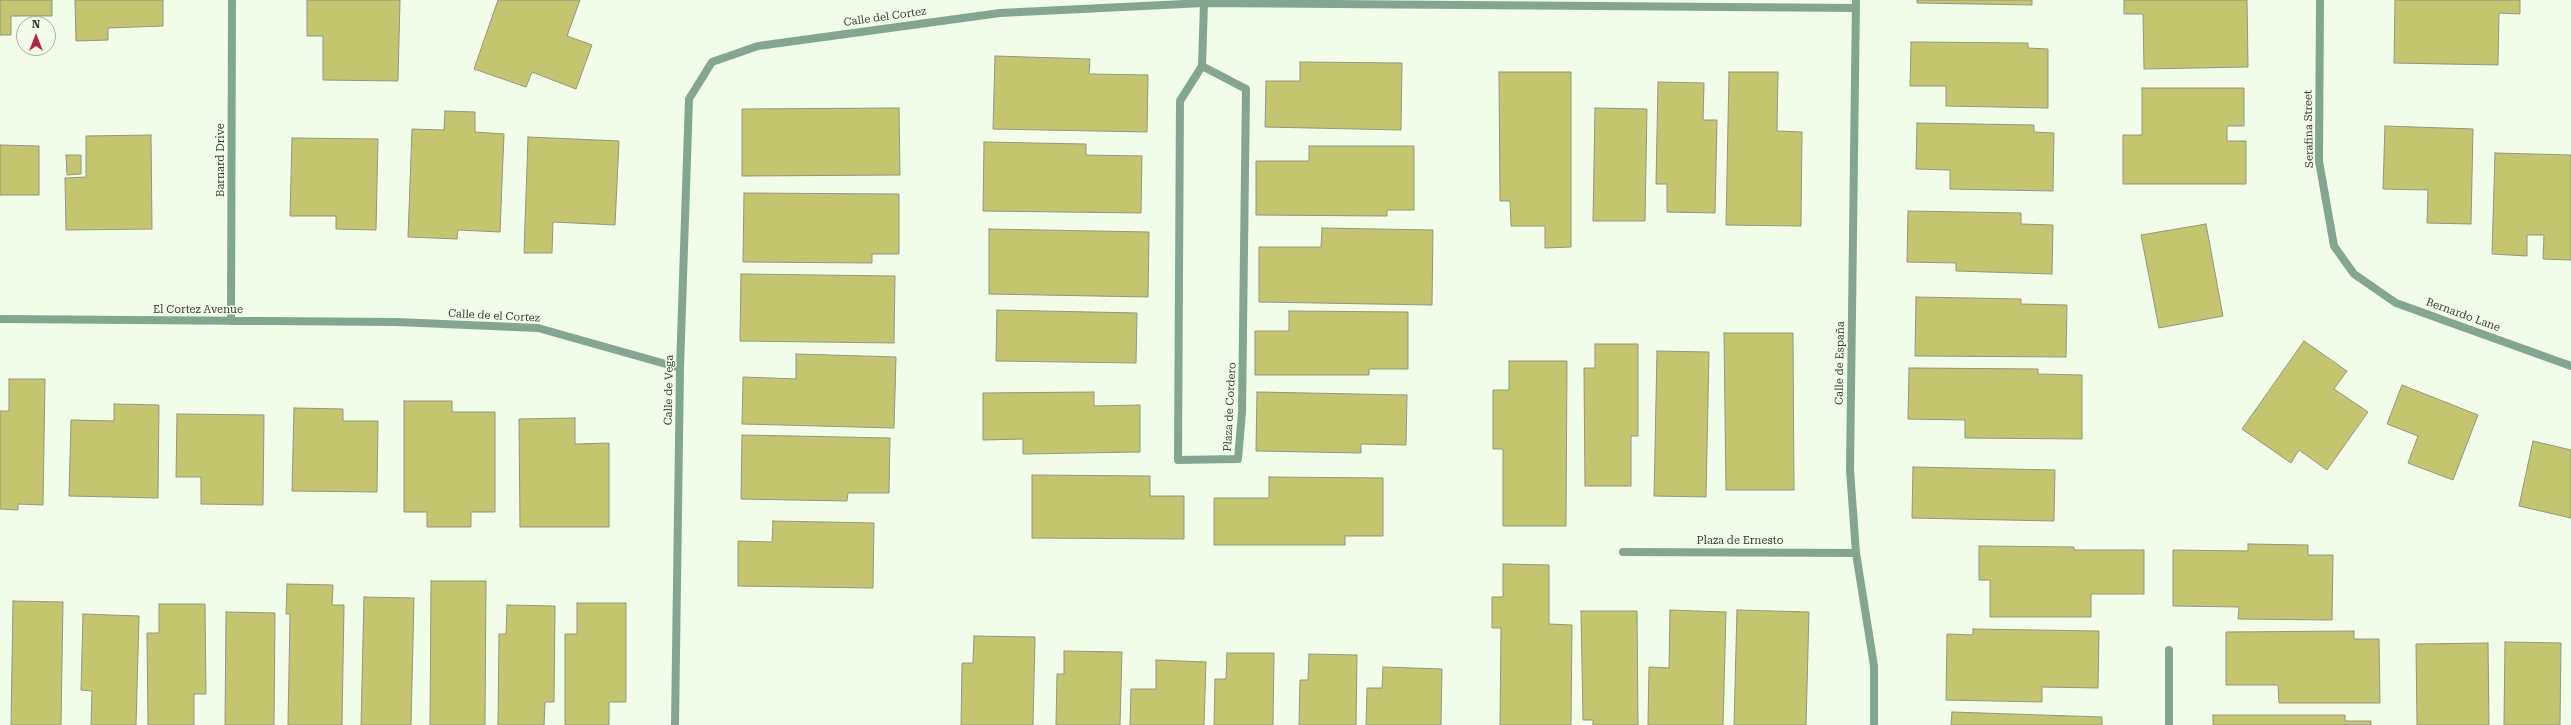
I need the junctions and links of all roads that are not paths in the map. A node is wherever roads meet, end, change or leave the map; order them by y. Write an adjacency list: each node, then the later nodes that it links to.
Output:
1 (232, 0): 9 (street, Barnard Drive)
2 (2320, 0): 7 (street, Serafina Street)
3 (1204, 4): 4 (street, Calle del Cortez); 5 (street, Calle del Cortez); 6 (street, Plaza de Cordero)
4 (1856, 4): 14 (street, Calle de España)
5 (712, 62): 12 (street, Calle de Vega)
6 (1202, 66): 6 (street, Plaza de Cordero)
7 (2354, 274): 11 (street, Bernardo Lane)
8 (0, 319): 9 (street, El Cortez Avenue)
9 (231, 321): 10 (street, El Cortez Avenue)
10 (396, 322): 12 (street, Calle de el Cortez)
11 (2571, 366)
12 (680, 368): 16 (street, Calle de Vega)
13 (1623, 552): 14 (street, Plaza de Ernesto)
14 (1856, 553): 17 (street, Calle de España)
15 (2170, 650): 18 (street)
16 (675, 725)
17 (1874, 725)
18 (2169, 725)

